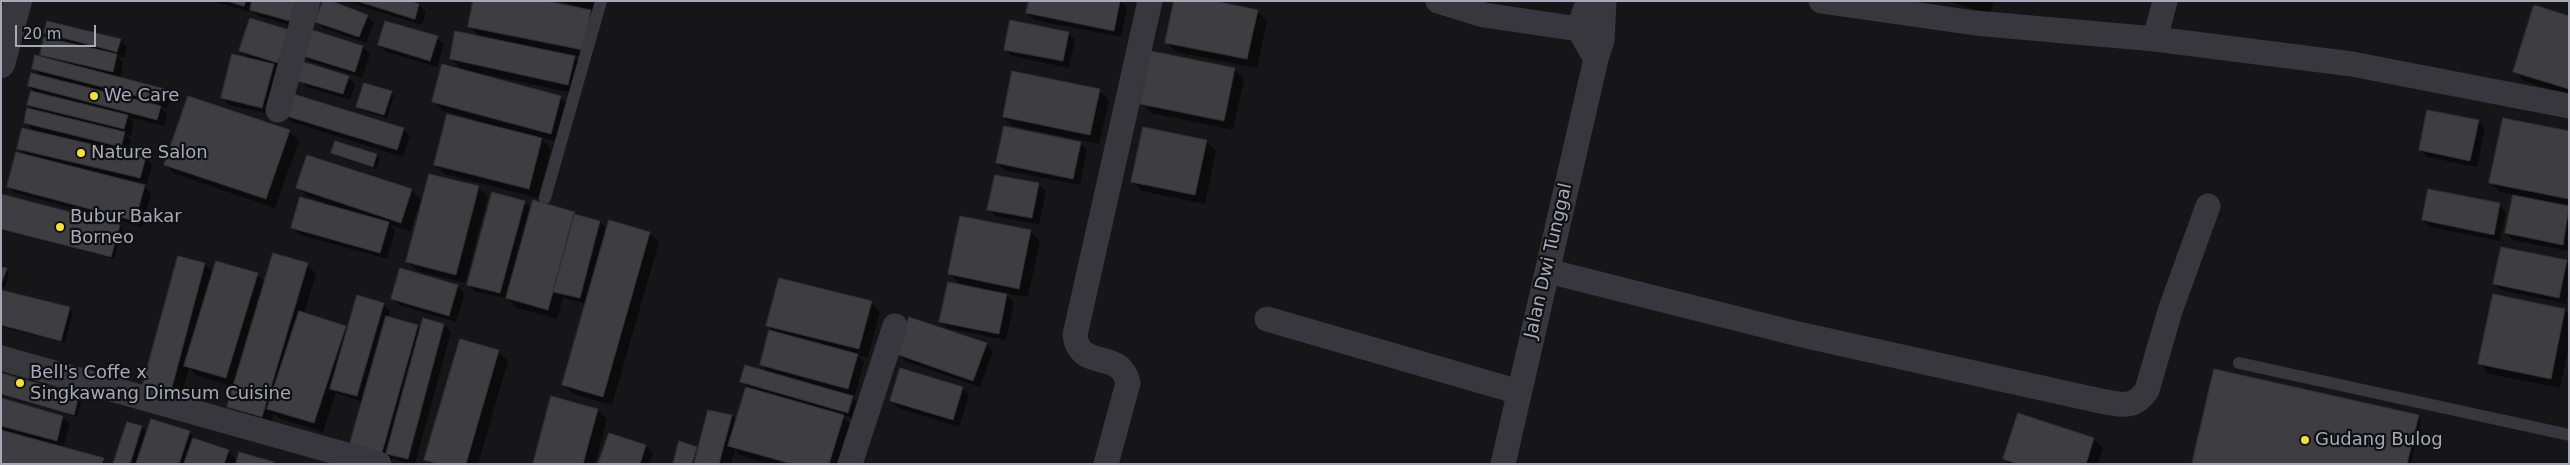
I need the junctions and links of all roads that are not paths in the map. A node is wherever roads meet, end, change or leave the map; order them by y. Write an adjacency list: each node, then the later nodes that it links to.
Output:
1 (18, 1): 13 (street)
2 (308, 1): 15 (street)
3 (601, 1): 16 (lane)
4 (1150, 1): 27 (street)
5 (1438, 1): 10 (street)
6 (1588, 1): 10 (street)
7 (1604, 1): 12 (street, Jalan Dwi Tunggal)
8 (1821, 1): 11 (street)
9 (2165, 1): 11 (street)
10 (1579, 28): 12 (street)
11 (2155, 39): 14 (street)
12 (1596, 59): 18 (street, Jalan Dwi Tunggal)
13 (1, 64)
14 (2569, 106)
15 (278, 110)
16 (545, 198)
17 (2208, 206): 18 (street)
18 (1548, 271): 23 (street, Jalan Dwi Tunggal)
19 (1267, 320): 23 (street)
20 (895, 326): 26 (street)
21 (1, 358): 25 (street)
22 (2239, 364): 24 (lane)
23 (1519, 392): 28 (street, Jalan Dwi Tunggal)
24 (2569, 435)
25 (379, 464)
26 (850, 464)
27 (1106, 464)
28 (1503, 464)

